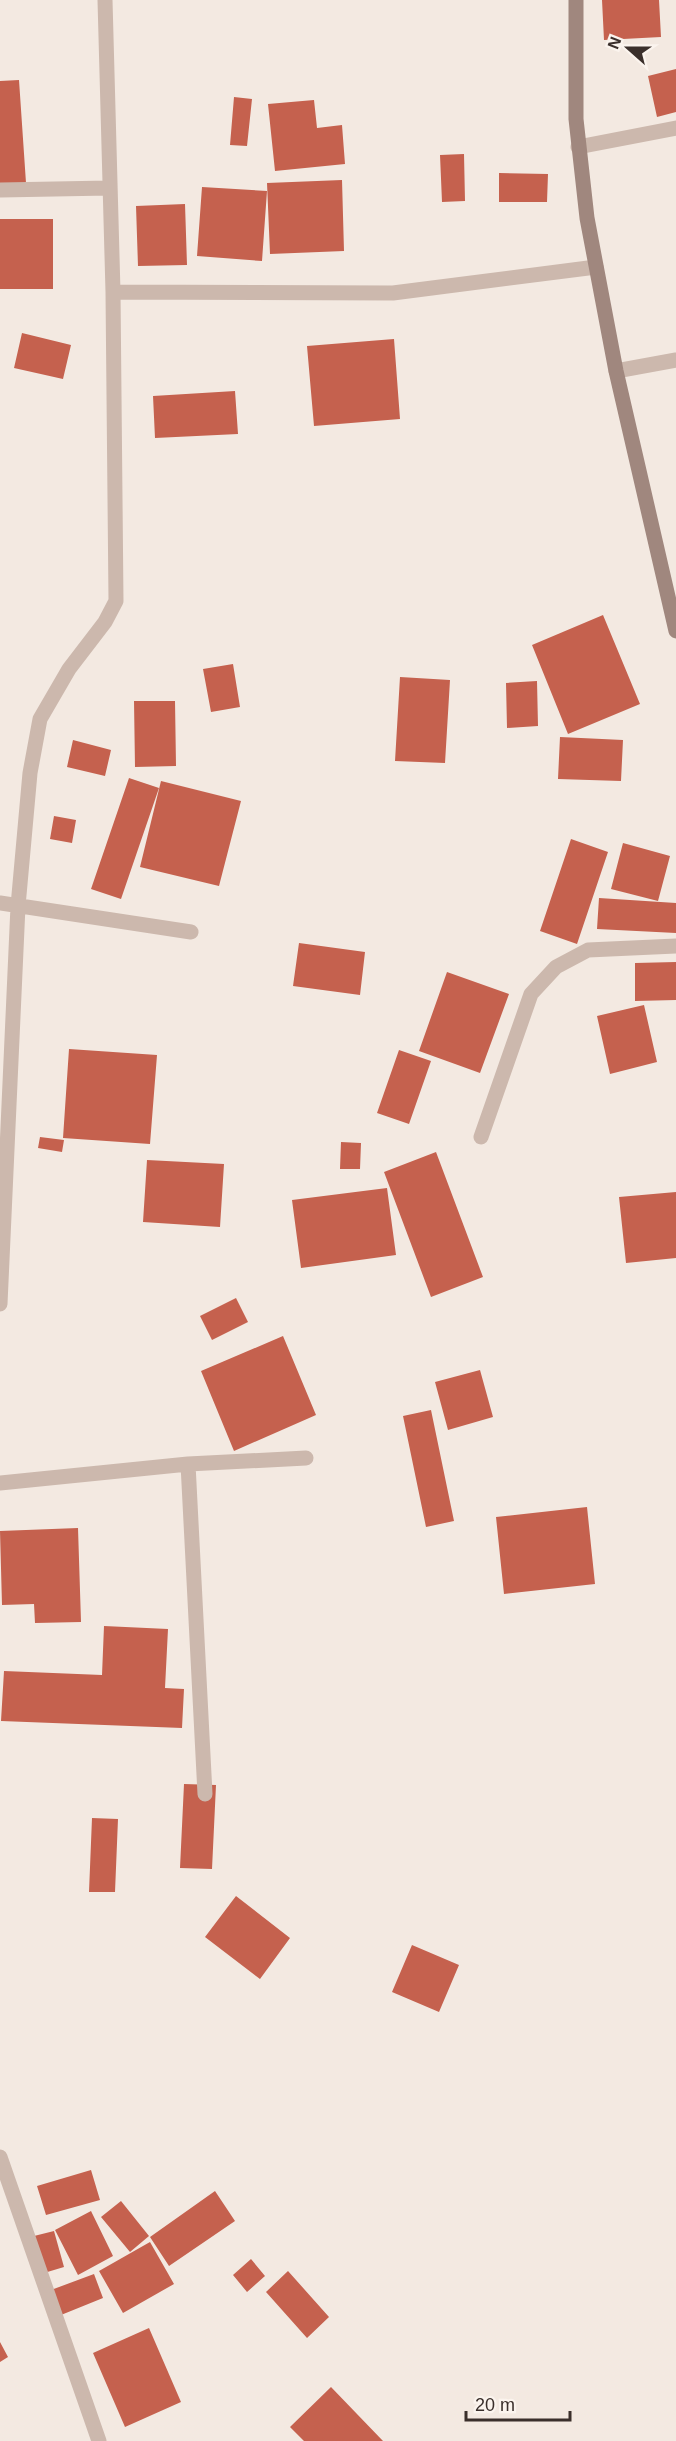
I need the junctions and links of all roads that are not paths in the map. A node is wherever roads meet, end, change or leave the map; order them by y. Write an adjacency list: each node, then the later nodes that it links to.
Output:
1 (105, 0): 5 (street)
2 (576, 0): 4 (street)
3 (676, 128): 4 (street)
4 (578, 147): 7 (street)
5 (109, 188): 6 (street); 8 (street)
6 (0, 190)
7 (596, 267): 8 (street); 10 (street)
8 (113, 292): 13 (street)
9 (676, 360): 10 (street)
10 (616, 372): 11 (street)
11 (676, 631)
12 (0, 903): 13 (street)
13 (18, 906): 14 (street); 17 (street)
14 (191, 932)
15 (676, 946): 16 (street)
16 (481, 1137)
17 (0, 1304)
18 (306, 1458): 19 (street)
19 (188, 1464): 20 (street); 21 (street)
20 (0, 1483)
21 (205, 1794)
22 (0, 2157): 23 (street)
23 (99, 2441)

